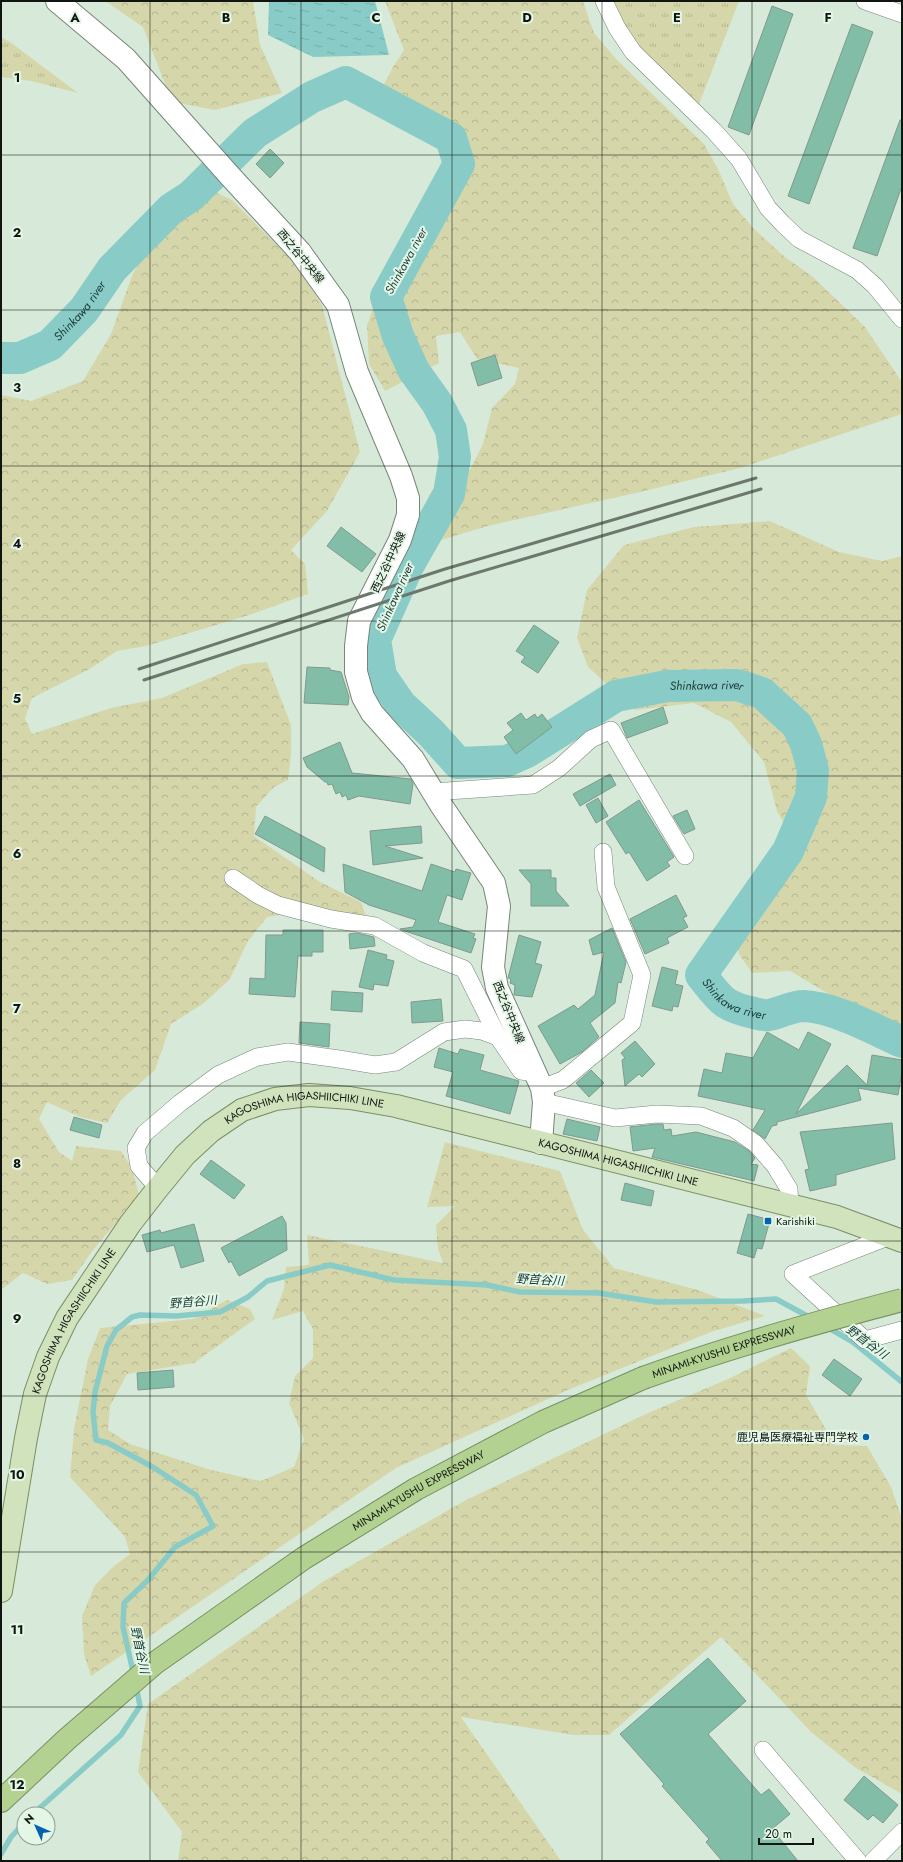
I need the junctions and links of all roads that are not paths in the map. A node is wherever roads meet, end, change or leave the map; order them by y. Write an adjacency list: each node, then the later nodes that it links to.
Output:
1 (57, 1): 6 (street, 西之谷中央線)
2 (604, 1): 5 (street)
3 (864, 1): 4 (street)
4 (902, 14)
5 (902, 319)
6 (434, 792): 8 (street); 11 (street, 西之谷中央線)
7 (603, 852): 11 (street)
8 (685, 856)
9 (233, 878): 10 (street)
10 (498, 1037): 11 (street); 13 (street)
11 (540, 1088): 12 (street, 西之谷中央線); 14 (street)
12 (541, 1142): 13 (main road, KAGOSHIMA HIGASHIICHIKI LINE); 14 (main road, KAGOSHIMA HIGASHIICHIKI LINE)
13 (158, 1188): 18 (main road, KAGOSHIMA HIGASHIICHIKI LINE)
14 (790, 1205): 15 (main road, KAGOSHIMA HIGASHIICHIKI LINE)
15 (896, 1239): 17 (street)
16 (902, 1300): 20 (highway, MINAMI-KYUSHU EXPRESSWAY, bridge)
17 (902, 1330)
18 (1, 1591)
19 (763, 1750): 22 (street)
20 (1, 1801)
21 (902, 1832): 23 (street)
22 (858, 1861)
23 (873, 1861)

